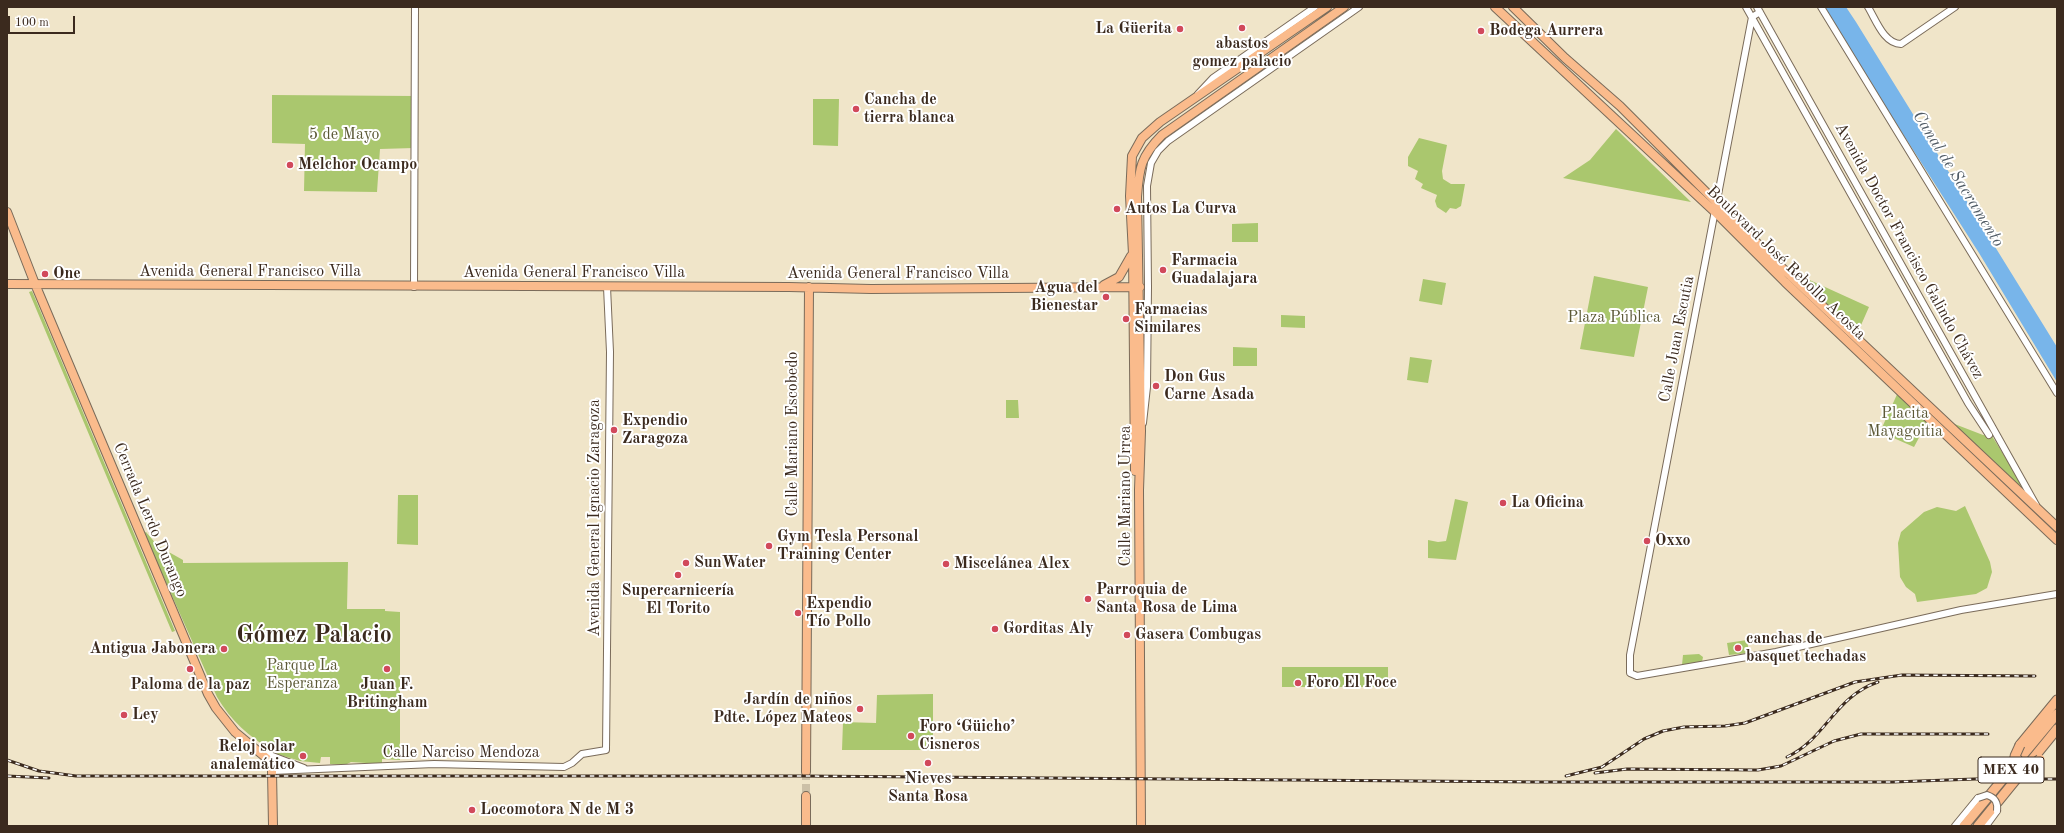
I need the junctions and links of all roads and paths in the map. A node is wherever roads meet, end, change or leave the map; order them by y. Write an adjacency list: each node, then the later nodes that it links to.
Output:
1 (415, 7): 28 (street)
2 (1315, 7): 16 (street)
3 (1327, 7): 16 (main road)
4 (1344, 7): 19 (main road)
5 (1359, 7): 19 (street)
6 (1495, 7): 14 (main road, Boulevard José Rebollo Acosta)
7 (1513, 7): 15 (main road, Boulevard José Rebollo Acosta)
8 (1746, 7): 13 (street, Avenida Doctor Francisco Galindo Chávez)
9 (1820, 7): 35 (street)
10 (1868, 7): 11 (street)
11 (1955, 7)
12 (1758, 9): 13 (street); 38 (street, Avenida Doctor Francisco Galindo Chávez)
13 (1752, 17): 20 (street, Calle Juan Escutia); 37 (street, Avenida Doctor Francisco Galindo Chávez)
14 (1540, 48): 15 (main road); 17 (main road, Boulevard José Rebollo Acosta)
15 (1565, 58): 18 (main road, Boulevard José Rebollo Acosta)
16 (1195, 98): 23 (main road)
17 (1595, 100): 18 (main road); 22 (main road, Boulevard José Rebollo Acosta)
18 (1624, 110): 20 (main road, Boulevard José Rebollo Acosta)
19 (1188, 122): 31 (main road); 36 (street)
20 (1716, 202): 22 (street, Calle Juan Escutia); 34 (main road, Boulevard José Rebollo Acosta)
21 (7, 212): 24 (main road, Cerrada Lerdo Durango)
22 (1714, 212): 33 (main road, Boulevard José Rebollo Acosta); 41 (street, Calle Juan Escutia)
23 (1133, 254): 31 (main road); 32 (main road)
24 (31, 275): 26 (main road); 27 (main road, Cerrada Lerdo Durango)
25 (7, 284): 26 (main road, Avenida General Francisco Villa)
26 (24, 284): 27 (main road, Avenida General Francisco Villa)
27 (35, 284): 28 (main road, Avenida General Francisco Villa); 47 (main road, Cerrada Lerdo Durango)
28 (414, 287): 29 (main road, Avenida General Francisco Villa)
29 (607, 287): 30 (main road, Avenida General Francisco Villa); 46 (street, Avenida General Ignacio Zaragoza)
30 (809, 287): 32 (main road, Avenida General Francisco Villa); 50 (main road, Calle Mariano Escobedo)
31 (1136, 287): 32 (main road, Avenida General Francisco Villa); 36 (main road, Calle Mariano Urrea); 54 (main road, Calle Mariano Urrea)
32 (1096, 288)
33 (1854, 348): 34 (main road); 40 (main road, Boulevard José Rebollo Acosta)
34 (1885, 366): 38 (main road, Boulevard José Rebollo Acosta)
35 (2057, 393)
36 (1141, 431): 55 (main road, Calle Mariano Urrea)
37 (1989, 435)
38 (2038, 508): 39 (main road, Boulevard José Rebollo Acosta)
39 (2057, 527)
40 (2057, 540)
41 (2057, 594)
42 (2057, 700): 45 (highway, bridge)
43 (2057, 714): 57 (highway, MEX 40)
44 (2057, 729): 58 (highway, MEX 40)
45 (2057, 738)
46 (606, 750): 48 (street, Calle Narciso Mendoza)
47 (260, 752): 48 (street, Calle Narciso Mendoza); 49 (main road, Cerrada Lerdo Durango)
48 (312, 770): 49 (street, Calle Narciso Mendoza)
49 (272, 771): 52 (main road)
50 (806, 772)
51 (806, 796): 53 (main road)
52 (273, 826)
53 (806, 826)
54 (1137, 826)
55 (1141, 826)
56 (1955, 826): 59 (street, bridge)
57 (1964, 826)
58 (1978, 826)
59 (1986, 826)

